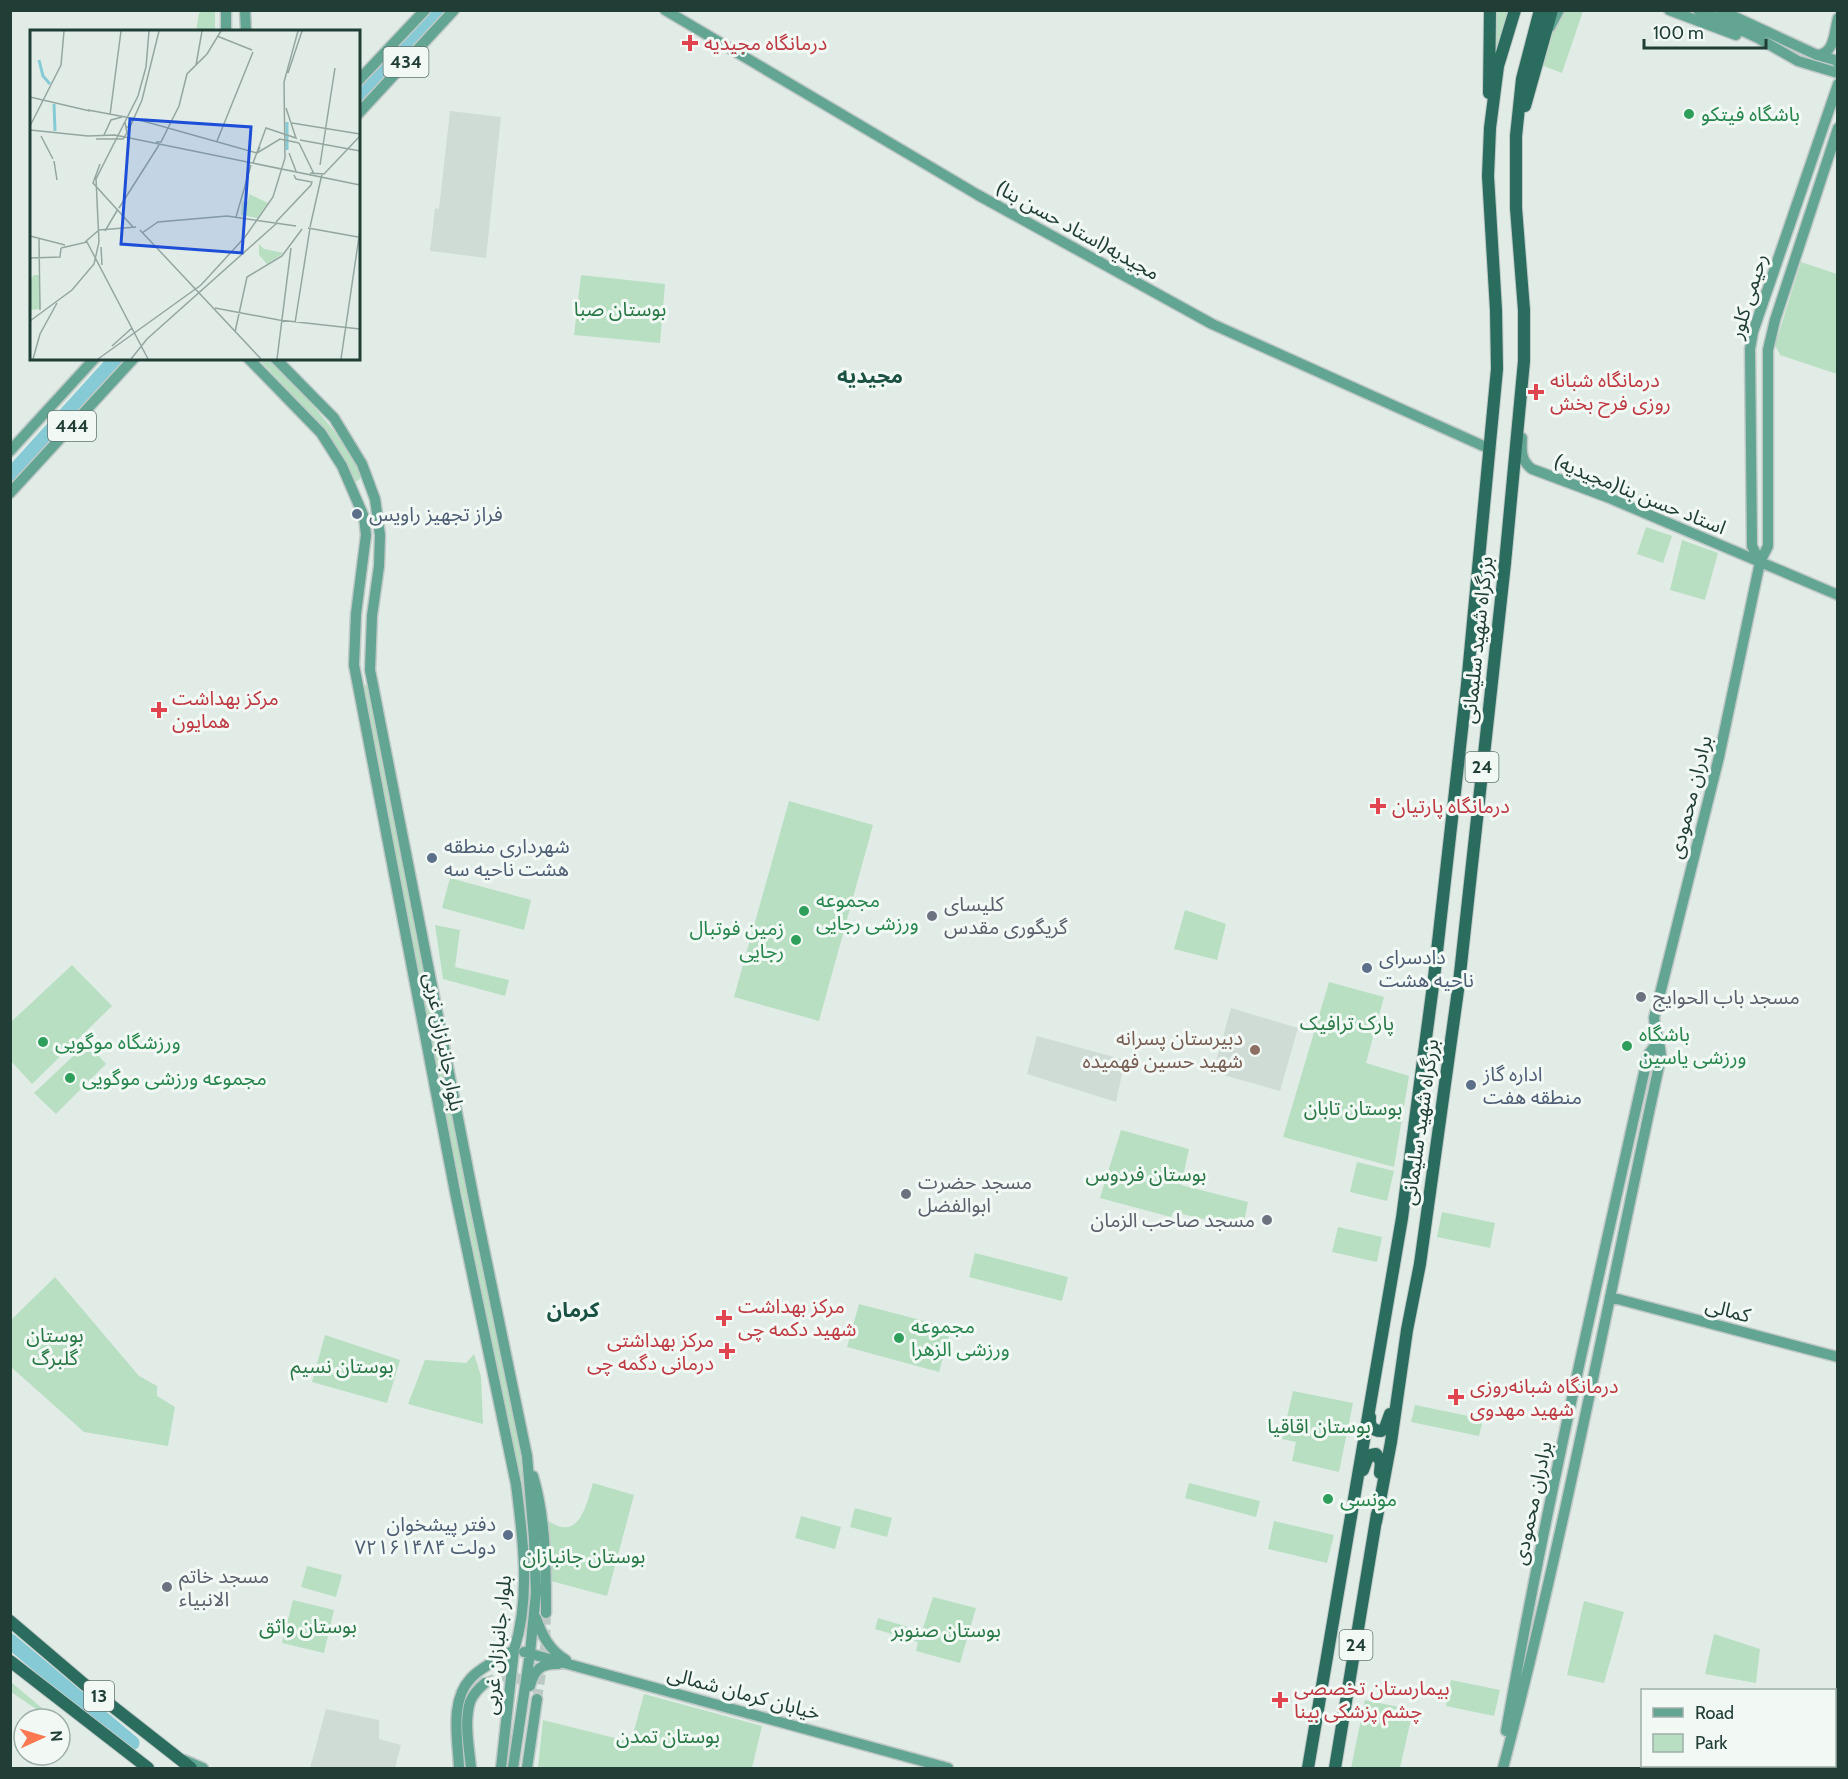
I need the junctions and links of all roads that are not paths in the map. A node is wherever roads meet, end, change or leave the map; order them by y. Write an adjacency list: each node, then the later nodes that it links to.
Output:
1 (226, 10): 15 (main road)
2 (244, 10): 16 (main road)
3 (425, 10): 22 (main road, 434)
4 (454, 10): 24 (main road, 434)
5 (665, 10): 37 (main road, مجیدیه(استاد حسن بنا))
6 (1490, 10): 25 (highway)
7 (1515, 10): 25 (highway, 24)
8 (1540, 10): 27 (highway, بزرگراه شهید سلیمانی / 24)
9 (1552, 10): 17 (highway)
10 (1559, 10): 17 (main road)
11 (1669, 10): 19 (main road)
12 (1698, 10): 19 (main road)
13 (1720, 10): 18 (main road)
14 (1838, 18): 18 (main road)
15 (226, 30)
16 (246, 30)
17 (1543, 41): 27 (highway)
18 (1816, 55): 20 (main road)
19 (1798, 61): 21 (main road)
20 (1838, 63)
21 (1838, 73)
22 (360, 79)
23 (1838, 84): 35 (main road, رحیمی کلور)
24 (360, 112)
25 (1490, 128): 37 (highway, 24)
26 (1838, 128): 34 (main road, برادران محمودی)
27 (1516, 136): 33 (highway, بزرگراه شهید سلیمانی / 24)
28 (93, 360): 38 (main road, 444)
29 (125, 360): 36 (main road)
30 (132, 360): 36 (main road, 444)
31 (250, 360): 41 (main road, بلوار جانبازان غربی)
32 (277, 360): 39 (main road, بلوار جانبازان غربی)
33 (1524, 361): 42 (main road, استاد حسن بنا(مجیدیه)); 54 (highway, بزرگراه شهید سلیمانی / 24)
34 (1767, 368): 35 (main road); 42 (main road, برادران محمودی)
35 (1750, 369): 42 (main road, رحیمی کلور)
36 (122, 371): 40 (main road, 444)
37 (1490, 449): 53 (highway, 24)
38 (10, 451)
39 (369, 479): 41 (main road); 45 (main road, بلوار جانبازان غربی)
40 (10, 493)
41 (357, 496): 44 (main road, بلوار جانبازان غربی)
42 (1760, 562): 43 (main road, استاد حسن بنا(مجیدیه)); 46 (main road, برادران محمودی)
43 (1838, 596)
44 (354, 665): 45 (main road); 60 (main road, بلوار جانبازان غربی)
45 (370, 670): 55 (main road, بلوار جانبازان غربی)
46 (1660, 1038): 47 (main road, برادران محمودی); 51 (main road, برادران محمودی)
47 (1615, 1271): 48 (main road, برادران محمودی); 49 (main road)
48 (1610, 1297): 49 (main road, کمالی); 52 (main road, برادران محمودی)
49 (1628, 1302): 50 (main road, کمالی)
50 (1838, 1357)
51 (1578, 1369): 52 (main road); 67 (main road, برادران محمودی)
52 (1594, 1373): 67 (main road, برادران محمودی)
53 (1376, 1377): 54 (highway); 57 (highway, 24)
54 (1400, 1382): 56 (highway, بزرگراه شهید سلیمانی / 24)
55 (527, 1456): 58 (main road, بلوار جانبازان غربی); 58 (main road)
56 (1376, 1522): 57 (highway); 79 (highway, 24)
57 (1349, 1523): 78 (highway, 24)
58 (540, 1613): 61 (main road, بلوار جانبازان غربی); 63 (main road)
59 (10, 1621): 68 (highway, 13)
60 (514, 1650): 61 (main road, خیابان کرمان شمالی); 72 (main road); 74 (main road, بلوار جانبازان غربی)
61 (530, 1653): 63 (main road, خیابان کرمان شمالی); 66 (main road, بلوار جانبازان غربی)
62 (10, 1661): 69 (highway, 13)
63 (574, 1665): 66 (main road); 77 (main road, خیابان کرمان شمالی)
64 (485, 1683): 73 (main road)
65 (537, 1699): 76 (main road)
66 (518, 1727): 75 (main road, بلوار جانبازان غربی)
67 (1509, 1732): 80 (main road, برادران محمودی); 81 (main road)
68 (173, 1755): 70 (highway, 13); 71 (main road)
69 (148, 1768)
70 (191, 1768)
71 (203, 1768)
72 (459, 1768)
73 (471, 1768)
74 (501, 1768)
75 (513, 1768)
76 (527, 1768)
77 (948, 1768)
78 (1308, 1768)
79 (1335, 1768)
80 (1497, 1768)
81 (1503, 1768)

